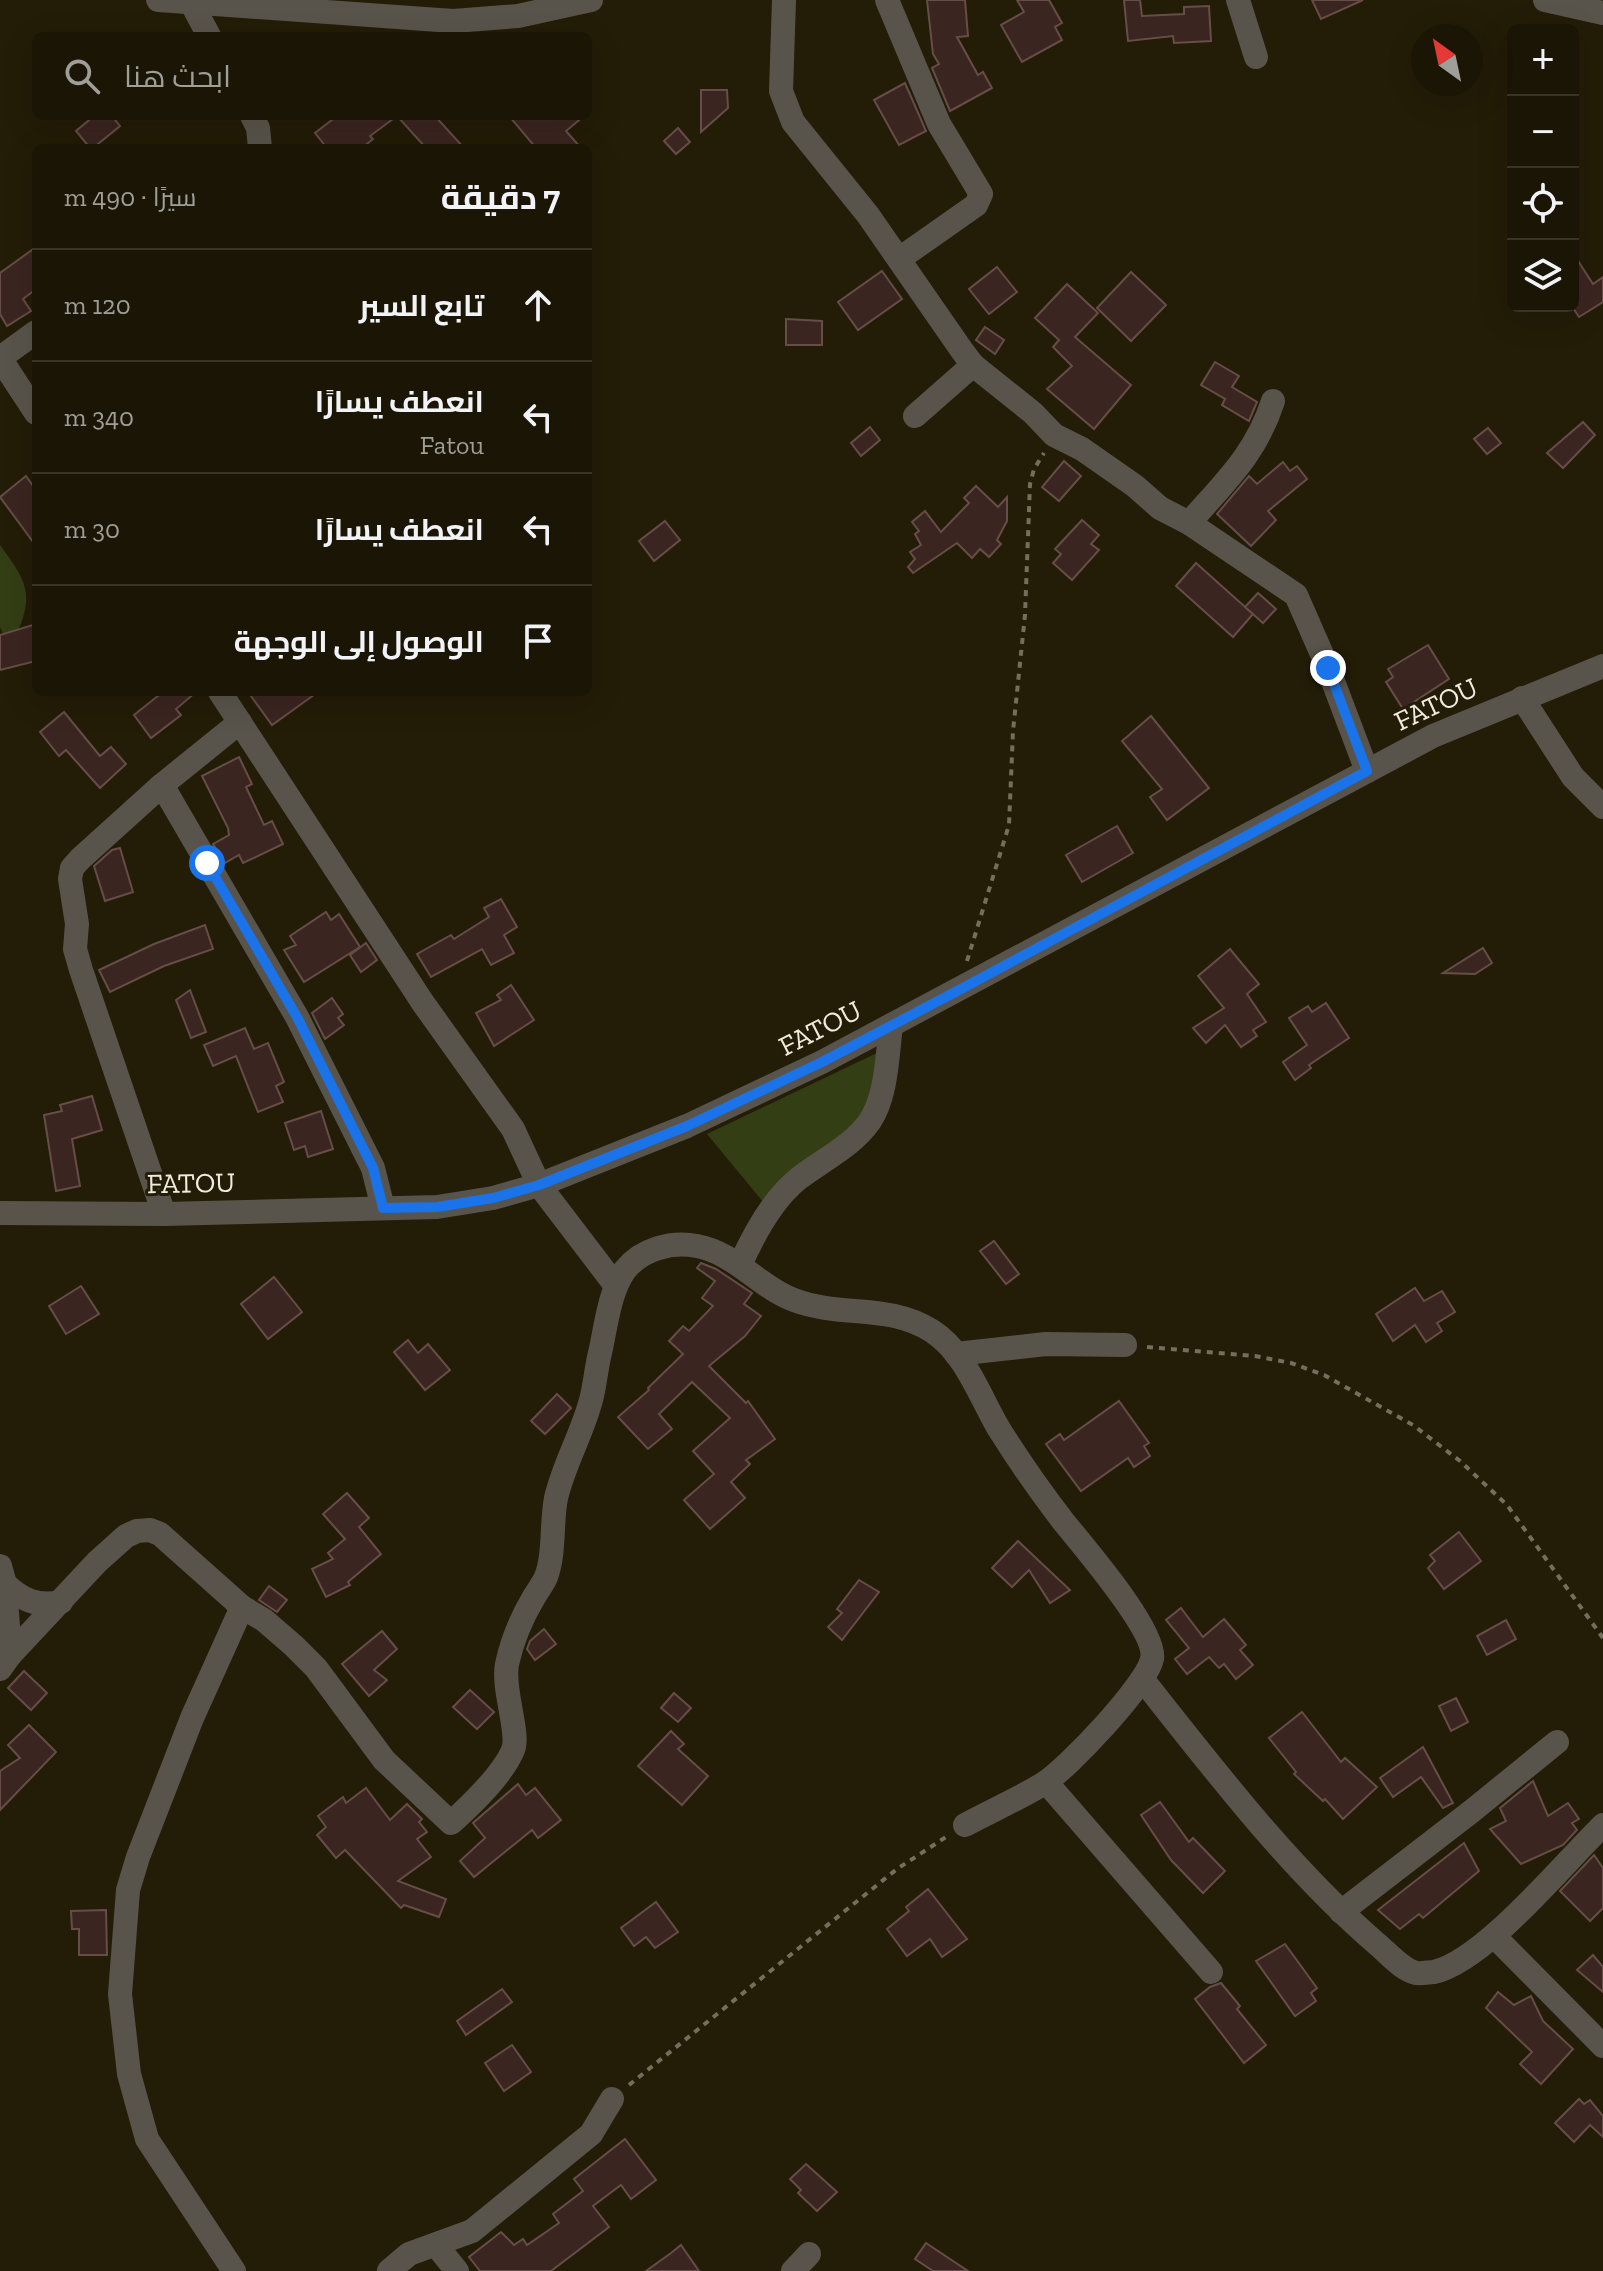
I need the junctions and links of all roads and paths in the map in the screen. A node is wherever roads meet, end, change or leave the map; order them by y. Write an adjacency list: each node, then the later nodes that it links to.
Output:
1 (158, 0): 8 (street)
2 (591, 0): 8 (street)
3 (784, 0): 14 (street)
4 (887, 0): 14 (street)
5 (1238, 0): 11 (street)
6 (1545, 0): 9 (street)
7 (1603, 0): 9 (street)
8 (192, 4): 10 (street)
9 (1603, 13)
10 (207, 32)
11 (1256, 57)
12 (254, 120): 13 (street)
13 (260, 144)
14 (899, 259): 16 (street)
15 (32, 335): 18 (street)
16 (973, 365): 19 (street); 20 (street)
17 (1273, 401): 21 (street)
18 (32, 407)
19 (915, 416)
20 (1054, 435): 21 (street); 29 (path)
21 (1189, 523): 26 (street)
22 (1603, 666): 24 (street, FATOU)
23 (223, 696): 25 (street)
24 (1522, 698): 26 (street, FATOU); 28 (street)
25 (240, 722): 27 (street); 31 (street)
26 (1367, 771): 29 (street, FATOU)
27 (162, 785): 32 (street); 34 (street)
28 (1603, 807)
29 (959, 990): 30 (street, FATOU)
30 (891, 1026): 31 (street, FATOU); 35 (street)
31 (539, 1185): 32 (street, FATOU); 36 (street)
32 (383, 1208): 34 (street, FATOU)
33 (0, 1213): 34 (street, FATOU)
34 (164, 1214)
35 (740, 1265): 36 (street); 38 (street)
36 (616, 1286): 41 (street)
37 (1125, 1345): 38 (street); 42 (path)
38 (956, 1354): 44 (street)
39 (2, 1575): 40 (street); 43 (street)
40 (61, 1602): 41 (street); 43 (street)
41 (242, 1607): 55 (street)
42 (1603, 1638)
43 (5, 1662)
44 (1143, 1680): 46 (street); 49 (street)
45 (1557, 1742): 49 (street)
46 (1046, 1782): 47 (street); 51 (street)
47 (965, 1825): 53 (path)
48 (1603, 1825): 50 (street)
49 (1341, 1912): 50 (street)
50 (1494, 1936): 52 (street)
51 (1211, 1972)
52 (1603, 2046)
53 (612, 2099): 54 (street)
54 (436, 2245): 56 (street); 57 (street)
55 (234, 2271)
56 (389, 2271)
57 (457, 2271)

